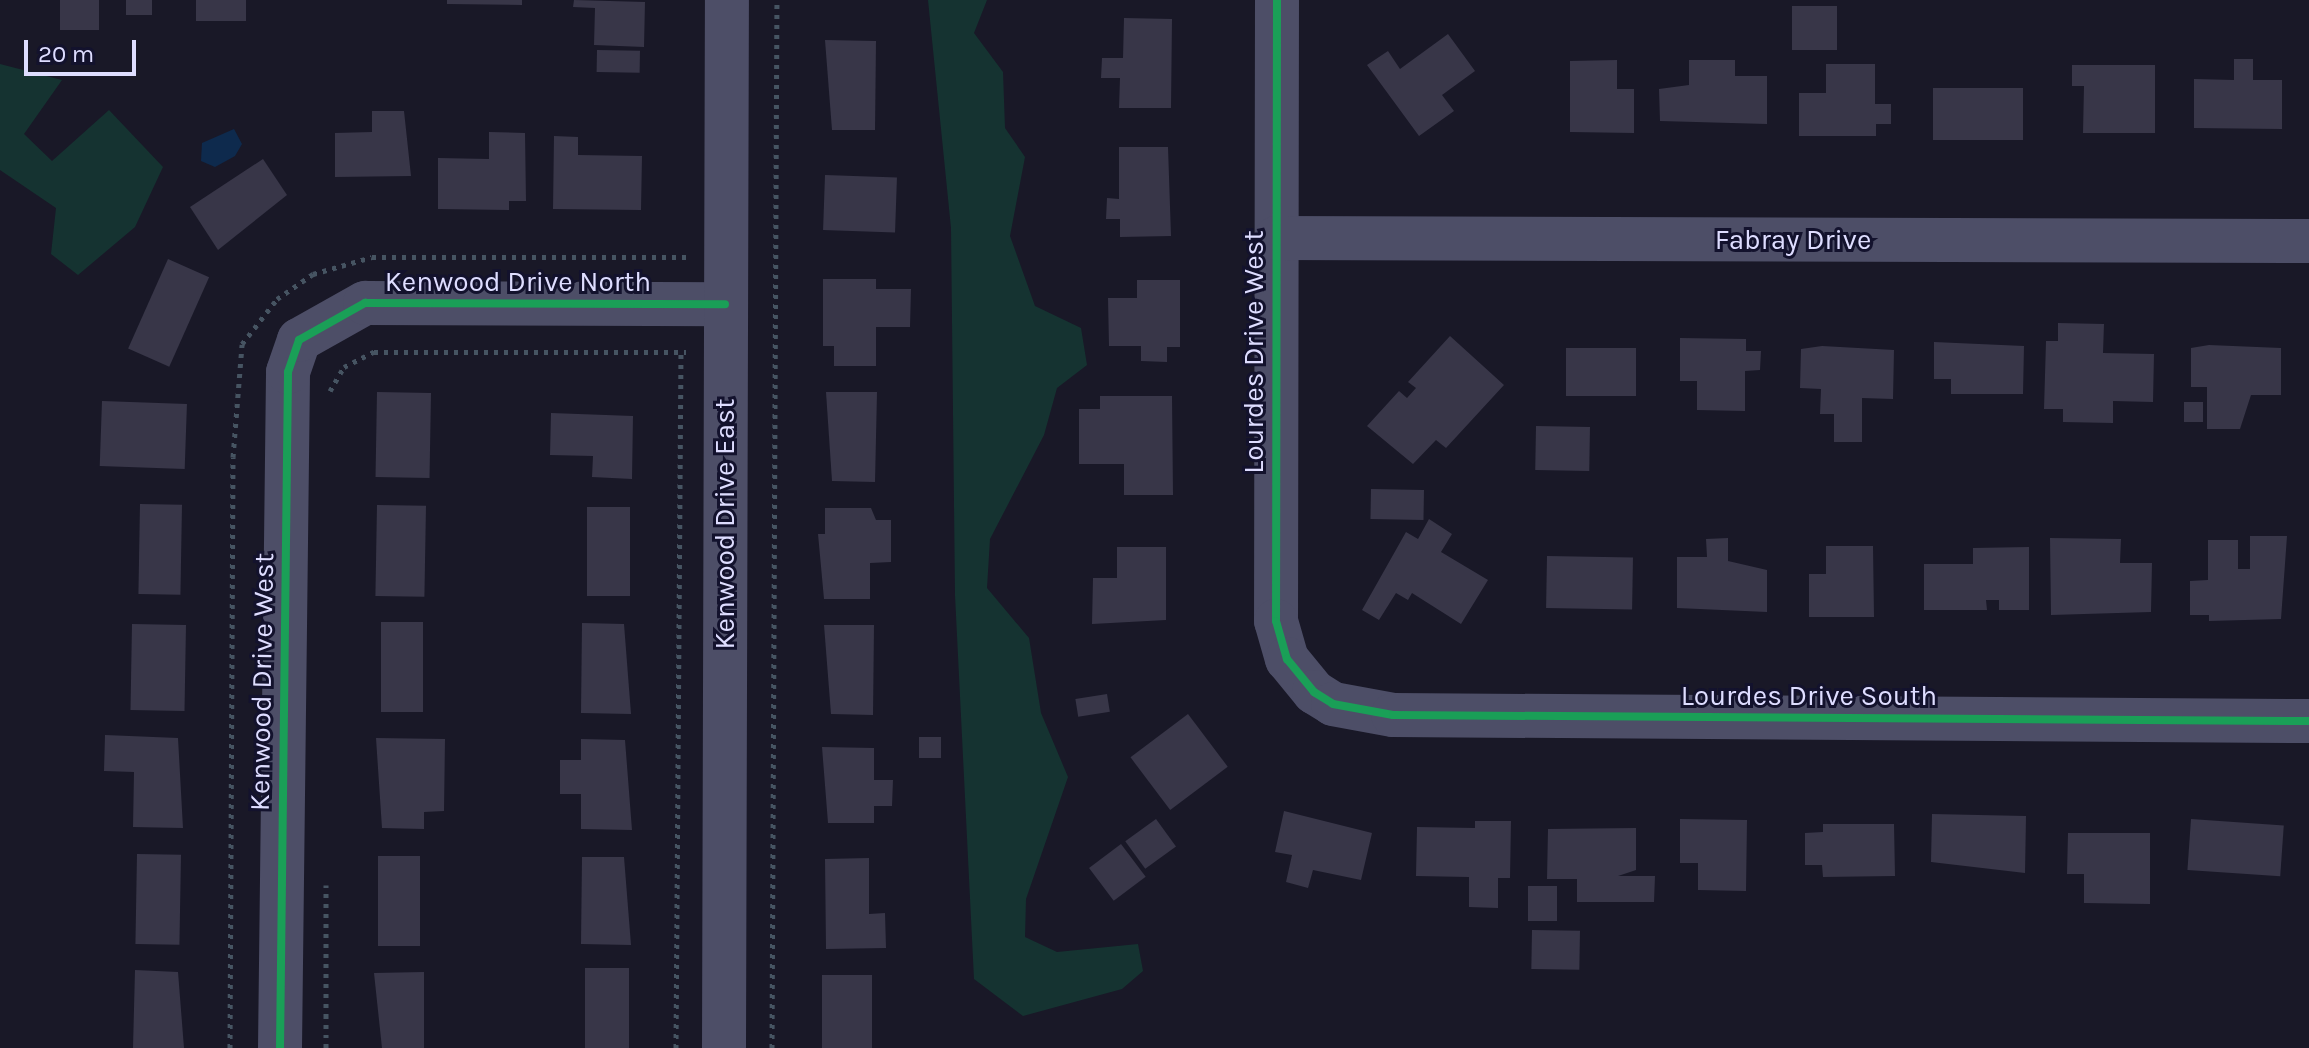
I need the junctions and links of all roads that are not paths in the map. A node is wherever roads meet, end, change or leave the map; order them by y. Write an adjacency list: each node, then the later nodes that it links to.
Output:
1 (727, 0): 5 (street, Kenwood Drive East)
2 (1277, 0): 3 (street, Lourdes Drive West)
3 (1276, 238): 4 (street, Fabray Drive); 7 (street, Lourdes Drive West)
4 (2309, 241)
5 (725, 304): 6 (street, Kenwood Drive North); 10 (street, Kenwood Drive East)
6 (316, 325): 9 (street, Kenwood Drive West)
7 (1314, 692): 8 (street, Lourdes Drive South)
8 (2309, 721)
9 (280, 1048)
10 (724, 1048)

